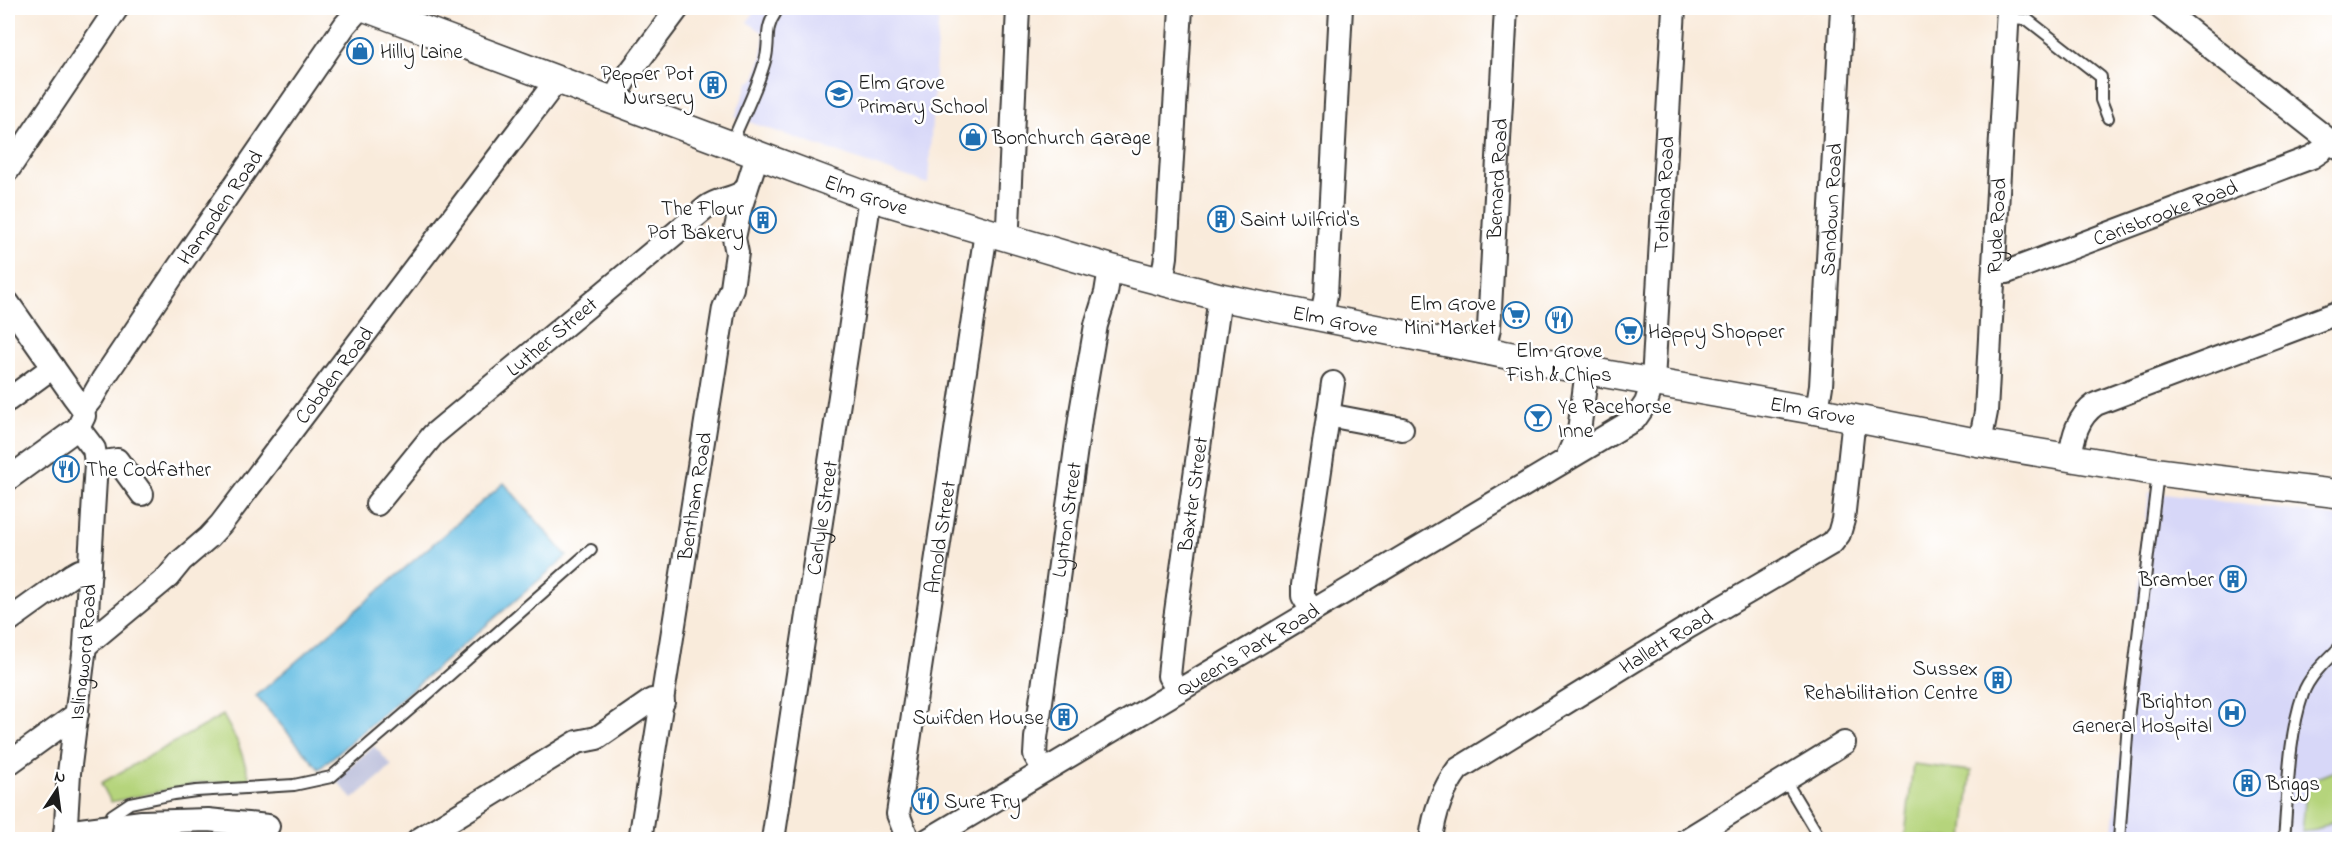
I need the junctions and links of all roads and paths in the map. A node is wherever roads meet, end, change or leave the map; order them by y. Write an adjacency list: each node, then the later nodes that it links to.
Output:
1 (117, 8): 20 (street)
2 (360, 8): 39 (street, Hampden Road)
3 (366, 8): 14 (street, Elm Grove)
4 (678, 8): 15 (street)
5 (1018, 8): 23 (street, Arnold Street)
6 (1181, 8): 26 (street)
7 (1341, 8): 30 (street)
8 (1506, 8): 31 (street, Bernard Road)
9 (1674, 8): 35 (street, Totland Road)
10 (1842, 8): 37 (street, Sandown Road)
11 (2161, 8): 17 (street)
12 (776, 12): 18 (lane)
13 (2007, 13): 16 (lane); 25 (street, Ryde Road)
14 (556, 80): 15 (street, Elm Grove); 55 (street, Cobden Road)
15 (613, 101): 18 (street, Elm Grove)
16 (2108, 118)
17 (2334, 145): 25 (street, Carisbrooke Road)
18 (731, 146): 19 (street, Elm Grove)
19 (757, 156): 21 (street, Bentham Road); 22 (street, Elm Grove)
20 (8, 170)
21 (744, 191): 50 (street, Luther Street); 58 (street, Bentham Road)
22 (870, 197): 23 (street, Elm Grove); 69 (street, Carlyle Street)
23 (995, 235): 24 (street, Elm Grove); 70 (street, Arnold Street)
24 (1110, 268): 26 (street, Elm Grove); 62 (street, Lynton Street)
25 (1994, 270): 42 (street, Ryde Road)
26 (1162, 282): 27 (street, Elm Grove)
27 (1220, 297): 30 (street, Elm Grove); 57 (street, Baxter Street)
28 (8, 303): 32 (street, Islingword Road)
29 (2340, 312): 43 (street)
30 (1322, 318): 31 (street, Elm Grove)
31 (1484, 350): 33 (street, Elm Grove)
32 (53, 367): 36 (street); 39 (street, Islingword Road)
33 (1587, 370): 35 (street, Elm Grove); 44 (street)
34 (1333, 382): 38 (street)
35 (1653, 382): 37 (street, Elm Grove); 44 (street, Queen's Park Road)
36 (8, 400)
37 (1817, 411): 40 (street, Elm Grove)
38 (1328, 415): 41 (street); 53 (street)
39 (80, 418): 45 (street, Islingword Road); 47 (street, Hampden Road)
40 (1854, 418): 42 (street, Elm Grove); 72 (street, Hallett Road)
41 (1402, 429)
42 (1980, 443): 43 (street, Elm Grove)
43 (2070, 458): 46 (street, Elm Grove)
44 (1566, 460): 53 (street, Queen's Park Road)
45 (96, 463): 48 (street); 52 (street, Islingword Road)
46 (2158, 472): 49 (street, Elm Grove); 75 (lane)
47 (8, 479)
48 (142, 494)
49 (2340, 494)
50 (377, 504)
51 (591, 550): 64 (lane)
52 (90, 572): 54 (street); 55 (street, Islingword Road)
53 (1312, 611): 57 (street, Queen's Park Road)
54 (8, 621)
55 (85, 646): 59 (street, Islingword Road)
56 (2340, 647): 76 (lane)
57 (1178, 690): 62 (street, Queen's Park Road)
58 (663, 702): 67 (street); 68 (street, Bentham Road)
59 (77, 714): 61 (street); 66 (street, Islingword Road)
60 (1844, 743): 63 (street)
61 (8, 764)
62 (1044, 770): 71 (street, Queen's Park Road)
63 (1785, 780): 73 (street); 74 (lane)
64 (112, 825): 65 (street); 66 (street)
65 (268, 826)
66 (65, 836)
67 (418, 840)
68 (640, 840)
69 (773, 840)
70 (908, 840)
71 (928, 840)
72 (1431, 840)
73 (1686, 840)
74 (1821, 840)
75 (2119, 840)
76 (2284, 840)

